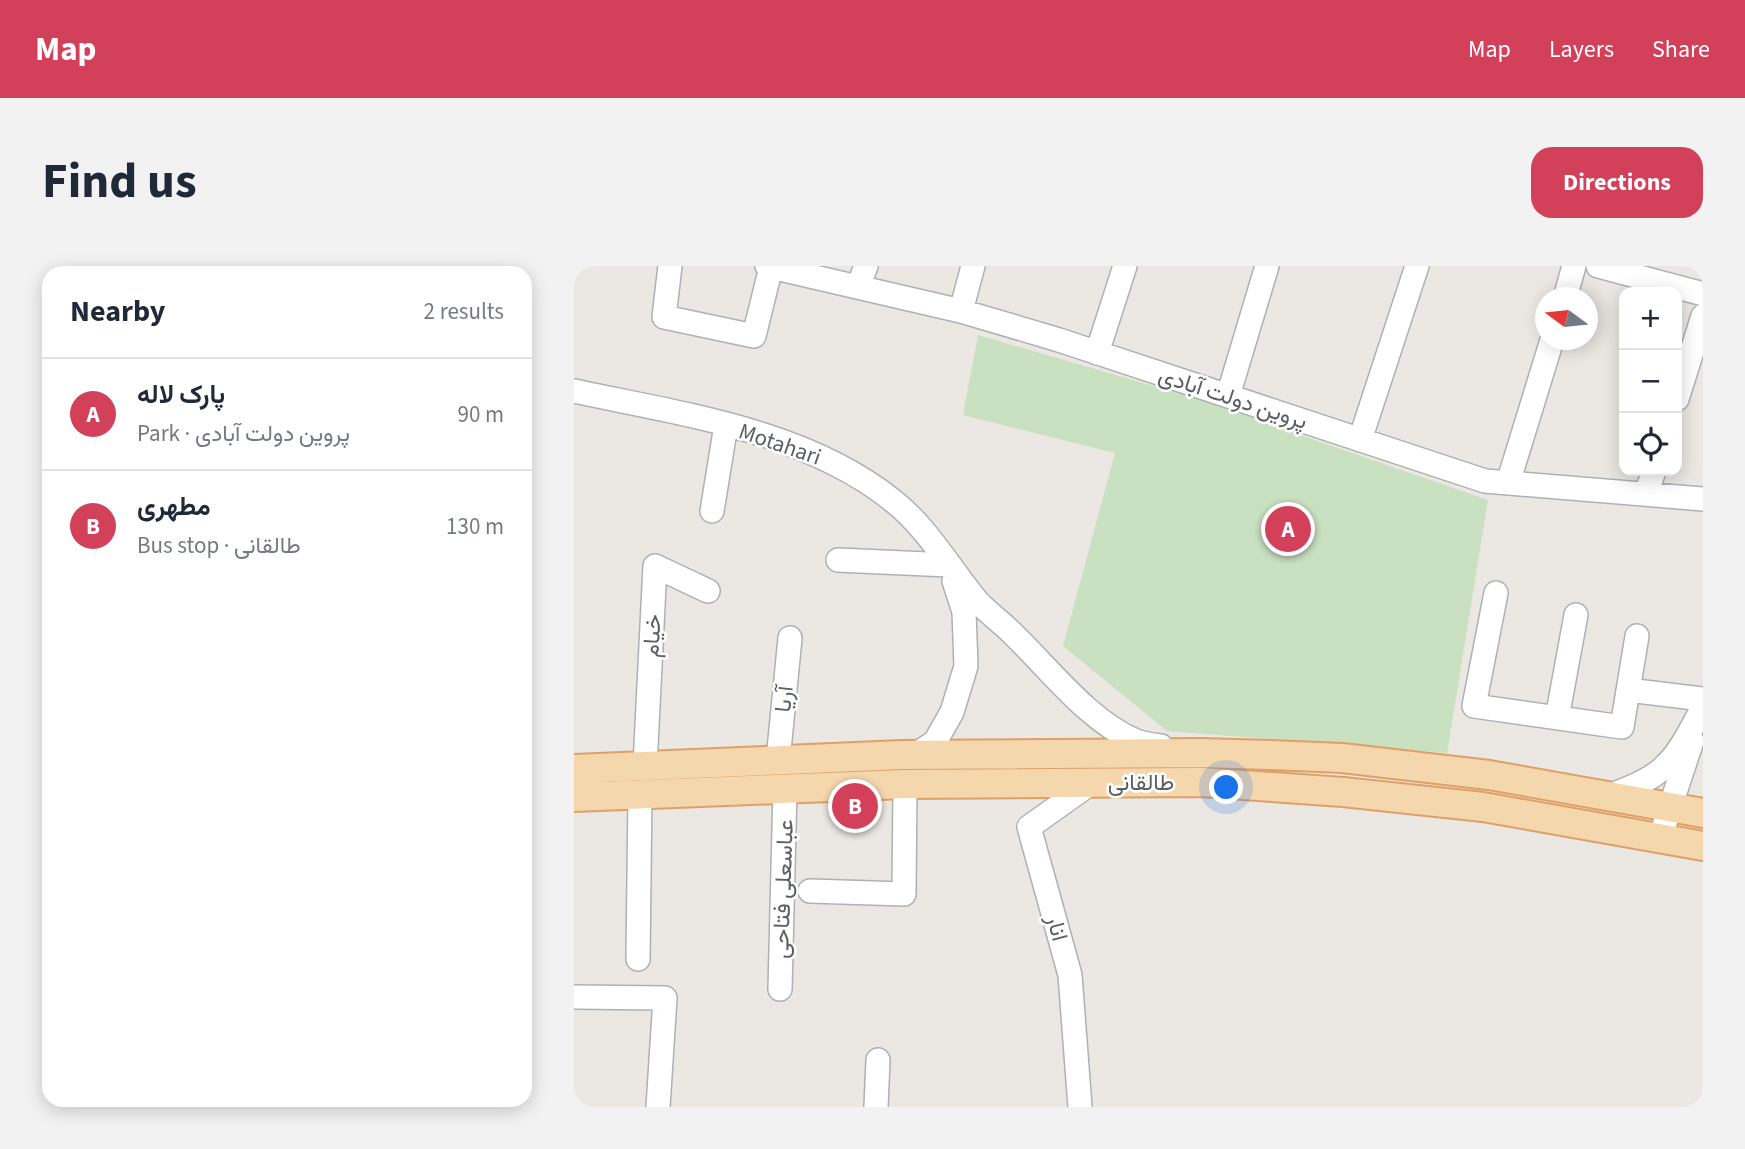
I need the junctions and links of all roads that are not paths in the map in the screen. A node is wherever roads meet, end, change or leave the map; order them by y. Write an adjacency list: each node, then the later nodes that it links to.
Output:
1 (670, 266): 2 (street)
2 (769, 266): 9 (street, پروین دولت آبادی)
3 (973, 266): 12 (street)
4 (1125, 266): 15 (street)
5 (1268, 266): 18 (street)
6 (1417, 266): 20 (street)
7 (1574, 266): 10 (street)
8 (1598, 266): 11 (street)
9 (862, 277): 12 (street, پروین دولت آبادی)
10 (1567, 287)
11 (1703, 295)
12 (961, 311): 15 (street, پروین دولت آبادی)
13 (1703, 316): 16 (street)
14 (1549, 350): 22 (street)
15 (1097, 353): 18 (street, پروین دولت آبادی)
16 (1682, 383)
17 (574, 391): 19 (street, Motahari)
18 (1228, 396): 20 (street, پروین دولت آبادی)
19 (726, 425): 25 (street); 27 (street, Motahari)
20 (1360, 440): 22 (street, پروین دولت آبادی)
21 (1652, 476): 23 (street)
22 (1508, 483): 23 (street, پروین دولت آبادی)
23 (1646, 494): 24 (street, پروین دولت آبادی)
24 (1703, 499)
25 (712, 511)
26 (838, 560): 27 (street)
27 (949, 565): 37 (street); 38 (street)
28 (708, 591): 40 (street, خیام)
29 (1496, 593): 36 (street)
30 (1576, 615): 36 (street)
31 (1637, 636): 33 (street)
32 (790, 638): 39 (street, آریا)
33 (1628, 690): 34 (street); 36 (street)
34 (1703, 699)
35 (1703, 709): 46 (street); 48 (street)
36 (1557, 718)
37 (1191, 753): 38 (main road, طالقانی); 46 (main road, طالقانی)
38 (915, 755): 39 (main road, طالقانی)
39 (778, 760): 40 (main road, طالقانی)
40 (645, 766): 41 (main road, طالقانی)
41 (574, 769)
42 (1091, 783): 43 (main road, طالقانی); 50 (main road, طالقانی); 59 (street, انار)
43 (905, 784): 44 (main road, طالقانی); 52 (street)
44 (785, 789): 45 (main road, طالقانی); 54 (street, عباسعلی فتاحی)
45 (640, 794): 47 (main road, طالقانی); 53 (street)
46 (1609, 796): 48 (main road, طالقانی)
47 (574, 797)
48 (1669, 807): 49 (main road, طالقانی); 50 (street)
49 (1703, 813)
50 (1660, 838): 51 (main road, طالقانی)
51 (1703, 846)
52 (810, 891)
53 (638, 959)
54 (780, 989)
55 (574, 997): 57 (street)
56 (878, 1060): 58 (street)
57 (658, 1107)
58 (876, 1107)
59 (1080, 1107)

